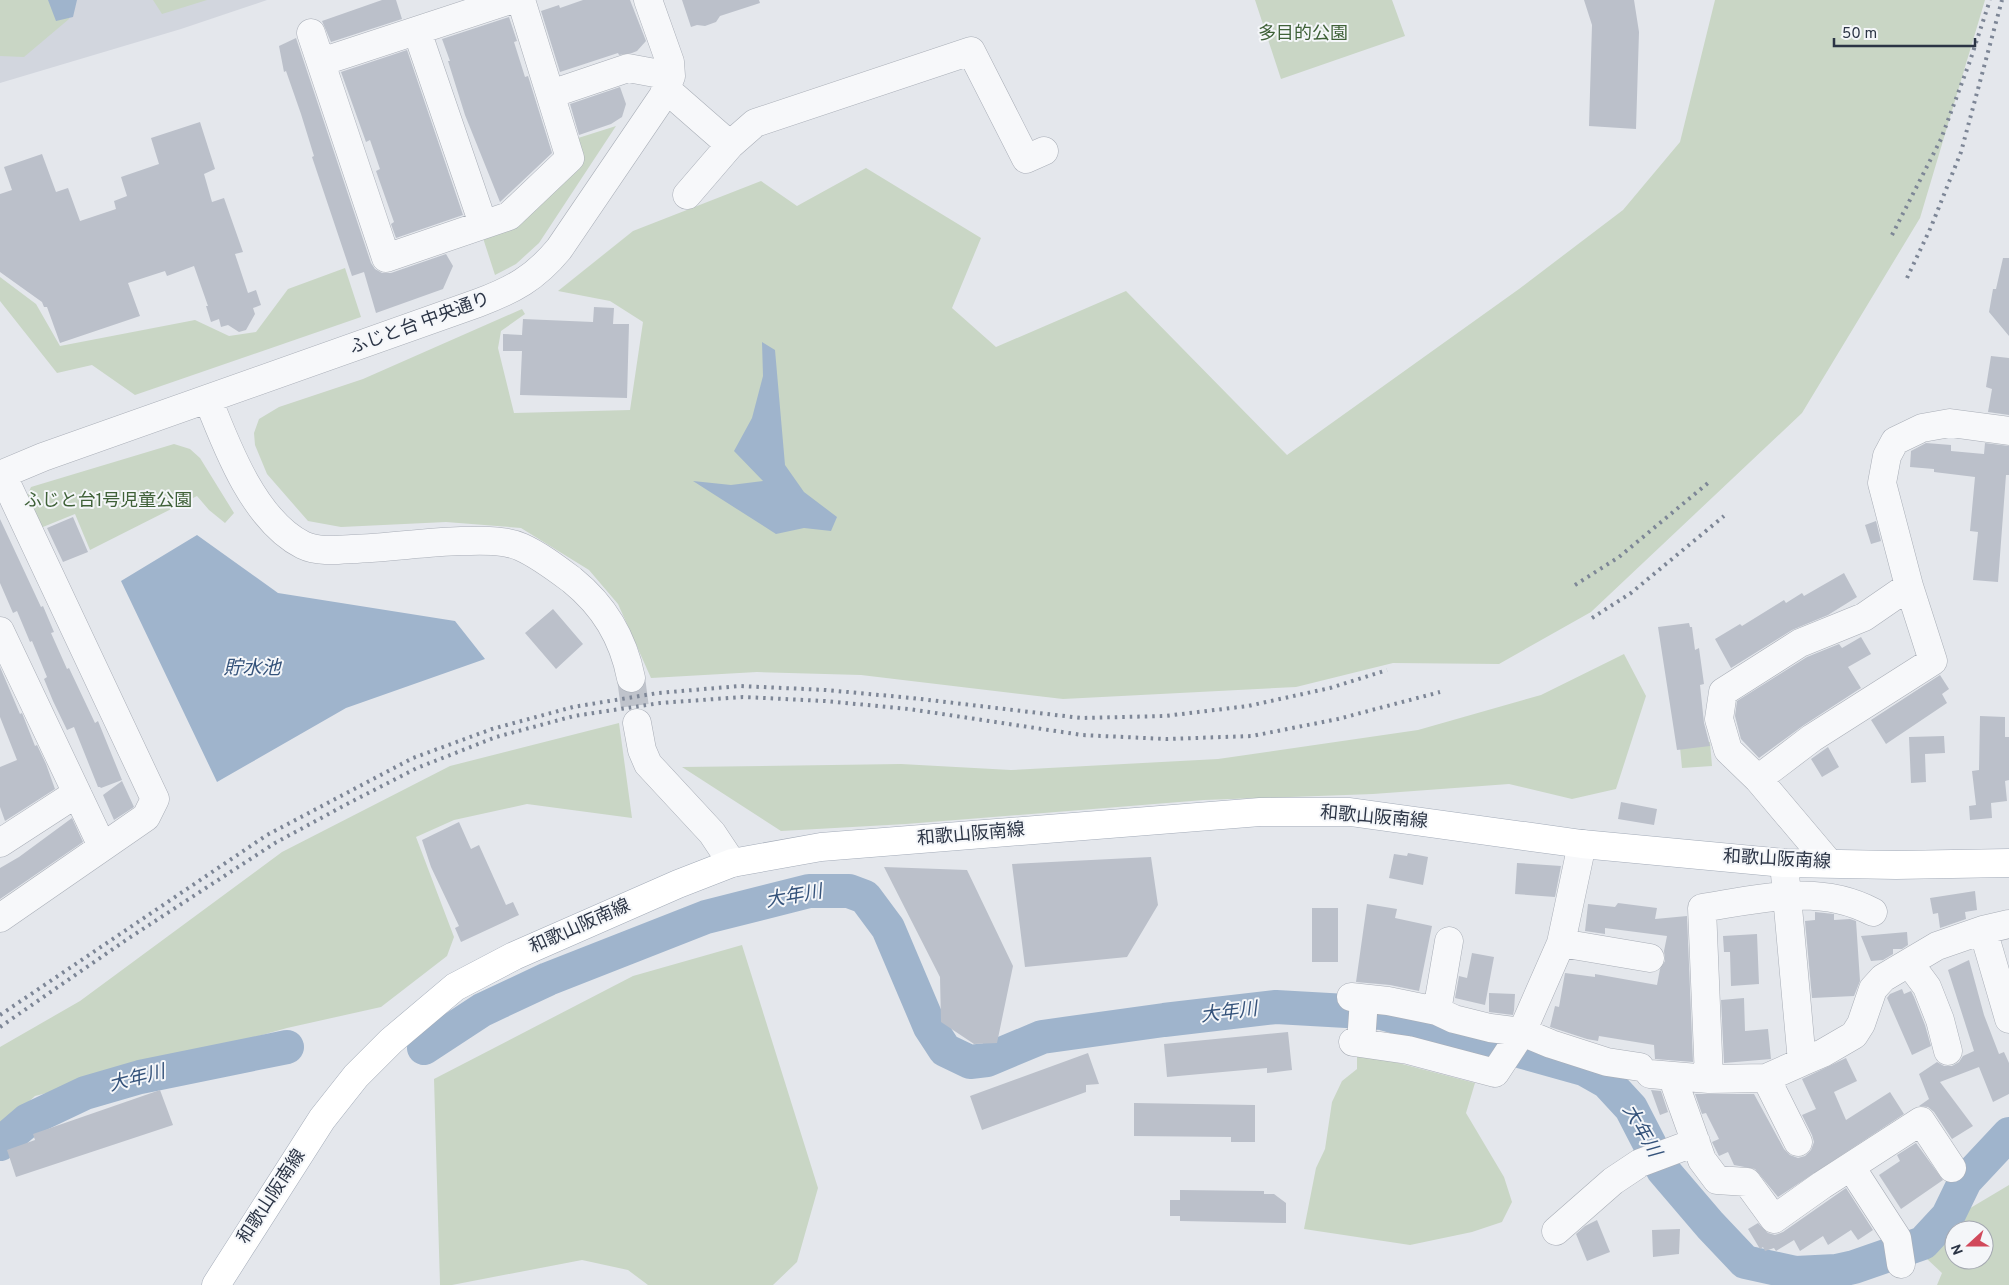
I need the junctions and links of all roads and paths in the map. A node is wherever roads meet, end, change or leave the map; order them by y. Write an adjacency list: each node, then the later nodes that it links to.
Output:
1 (510, 0): 4 (street)
2 (521, 0): 8 (street)
3 (648, 0): 7 (street)
4 (417, 31): 6 (street); 12 (street)
5 (311, 33): 6 (street)
6 (321, 62): 12 (street)
7 (668, 82): 8 (street); 9 (street); 13 (street, ふじと台 中央通り)
8 (551, 94): 12 (street)
9 (730, 145): 10 (street); 11 (street)
10 (1044, 151)
11 (687, 195)
12 (483, 224)
13 (208, 399): 15 (street, ふじと台 中央通り); 18 (street)
14 (2009, 431): 16 (street)
15 (1, 475): 25 (street)
16 (1909, 586): 20 (street); 20 (street)
17 (0, 631): 21 (street)
18 (631, 678)
19 (637, 723): 27 (street)
20 (1758, 779): 29 (street)
21 (77, 793): 22 (street); 25 (street)
22 (0, 843)
23 (1582, 844): 27 (main road, 和歌山阪南線); 28 (main road, 和歌山阪南線); 36 (street)
24 (2009, 844): 30 (main road, 和歌山阪南線)
25 (102, 846): 33 (street)
26 (2009, 862): 30 (main road, 和歌山阪南線)
27 (732, 863): 53 (main road, 和歌山阪南線)
28 (1784, 863): 29 (main road, 和歌山阪南線); 31 (street)
29 (1829, 863): 30 (main road, 和歌山阪南線)
30 (1896, 865)
31 (1788, 895): 32 (street); 43 (street); 46 (street)
32 (1874, 912)
33 (0, 918)
34 (1996, 927): 38 (street); 40 (street)
35 (1449, 941): 39 (street)
36 (1560, 943): 37 (street); 41 (street)
37 (1650, 958)
38 (1910, 964): 42 (street); 43 (street)
39 (1437, 1011): 41 (street); 41 (street)
40 (2009, 1019)
41 (1520, 1034): 44 (street)
42 (1948, 1051)
43 (1802, 1062): 45 (street)
44 (1654, 1072): 46 (street); 47 (street)
45 (1766, 1078): 46 (street); 48 (street)
46 (1708, 1079)
47 (1696, 1142): 49 (street); 51 (street)
48 (1798, 1142)
49 (1851, 1167): 50 (street); 52 (street)
50 (1952, 1168)
51 (1556, 1231)
52 (1899, 1251)
53 (216, 1285)

